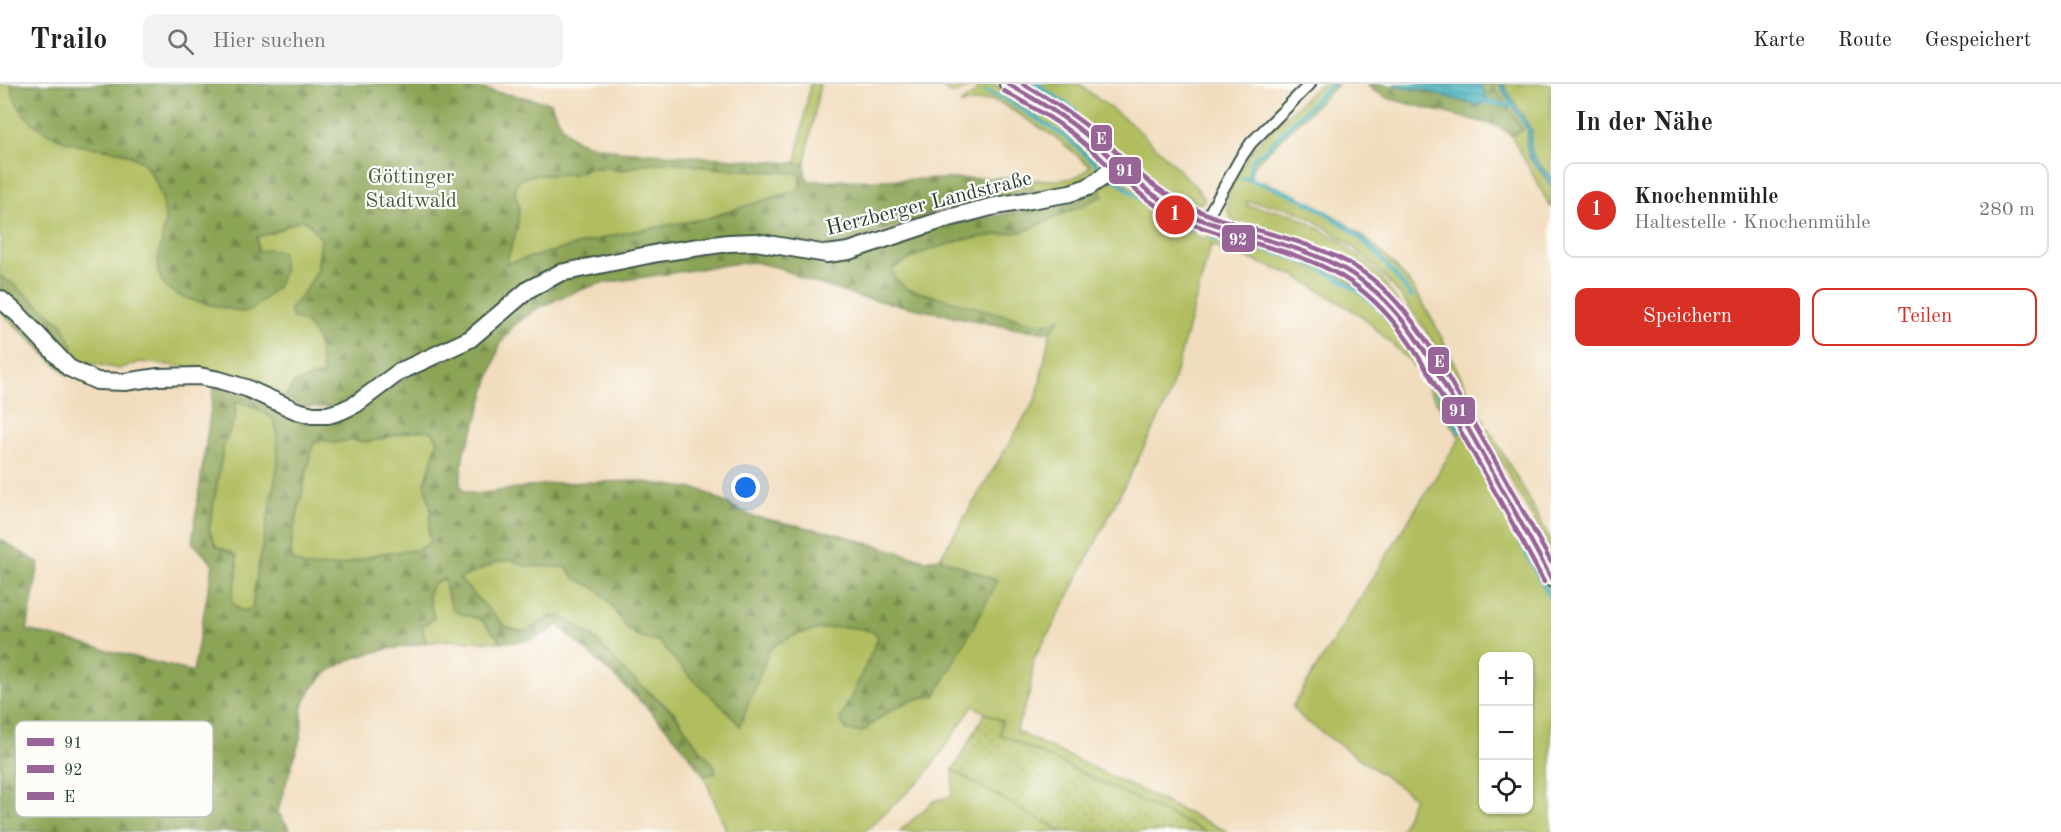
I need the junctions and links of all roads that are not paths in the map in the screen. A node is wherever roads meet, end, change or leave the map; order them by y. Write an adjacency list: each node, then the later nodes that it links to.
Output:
1 (1008, 84): 3 (street)
2 (1310, 84): 4 (street)
3 (1116, 163): 4 (street); 5 (street, Herzberger Landstraße)
4 (1204, 223): 6 (street)
5 (0, 299)
6 (1551, 578)

